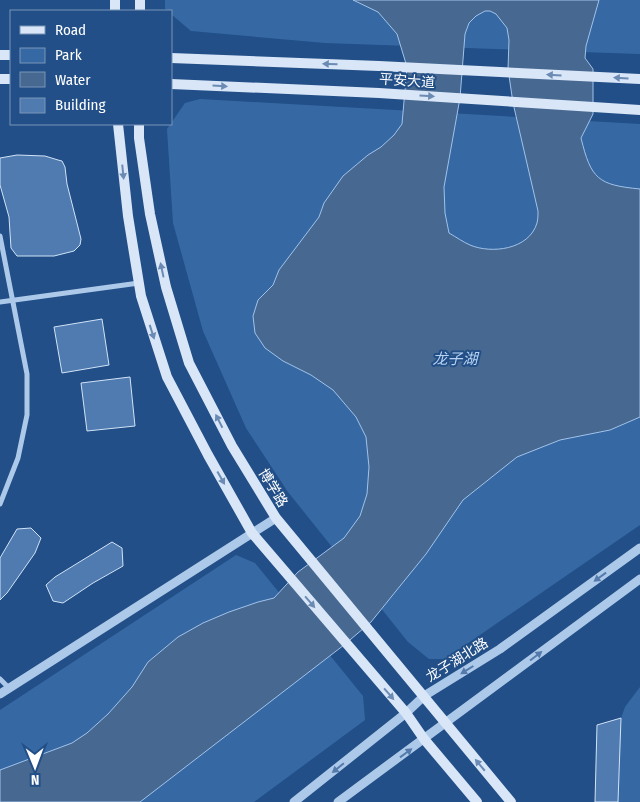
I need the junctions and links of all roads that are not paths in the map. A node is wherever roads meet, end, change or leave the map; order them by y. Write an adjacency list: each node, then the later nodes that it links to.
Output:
1 (172, 58): 2 (main road, 平安大道, one-way to 1)
2 (640, 79)
3 (172, 84): 4 (main road, 平安大道, one-way to 4)
4 (640, 110)
5 (118, 125): 8 (main road, one-way to 8)
6 (139, 125): 12 (main road, 博学路, one-way to 6)
7 (0, 236): 9 (street)
8 (139, 283): 9 (street); 13 (main road, one-way to 13)
9 (14, 300): 10 (street); 11 (street)
10 (0, 302)
11 (0, 504)
12 (276, 518): 13 (street); 19 (main road, 博学路)
13 (252, 533): 17 (street); 20 (main road, one-way to 20)
14 (640, 548): 19 (street, 龙子湖北路, one-way to 19)
15 (640, 579): 21 (street, one-way to 15)
16 (0, 679): 17 (street)
17 (9, 688): 18 (street)
18 (0, 694)
19 (424, 696): 20 (street, 龙子湖北路); 21 (main road, 博学路)
20 (406, 713): 22 (main road); 23 (street, 龙子湖北路, one-way to 23)
21 (445, 724): 22 (street); 26 (main road, 博学路, one-way to 21)
22 (424, 739): 24 (street, one-way to 22); 25 (main road)
23 (294, 802)
24 (338, 802)
25 (477, 802)
26 (511, 802)

